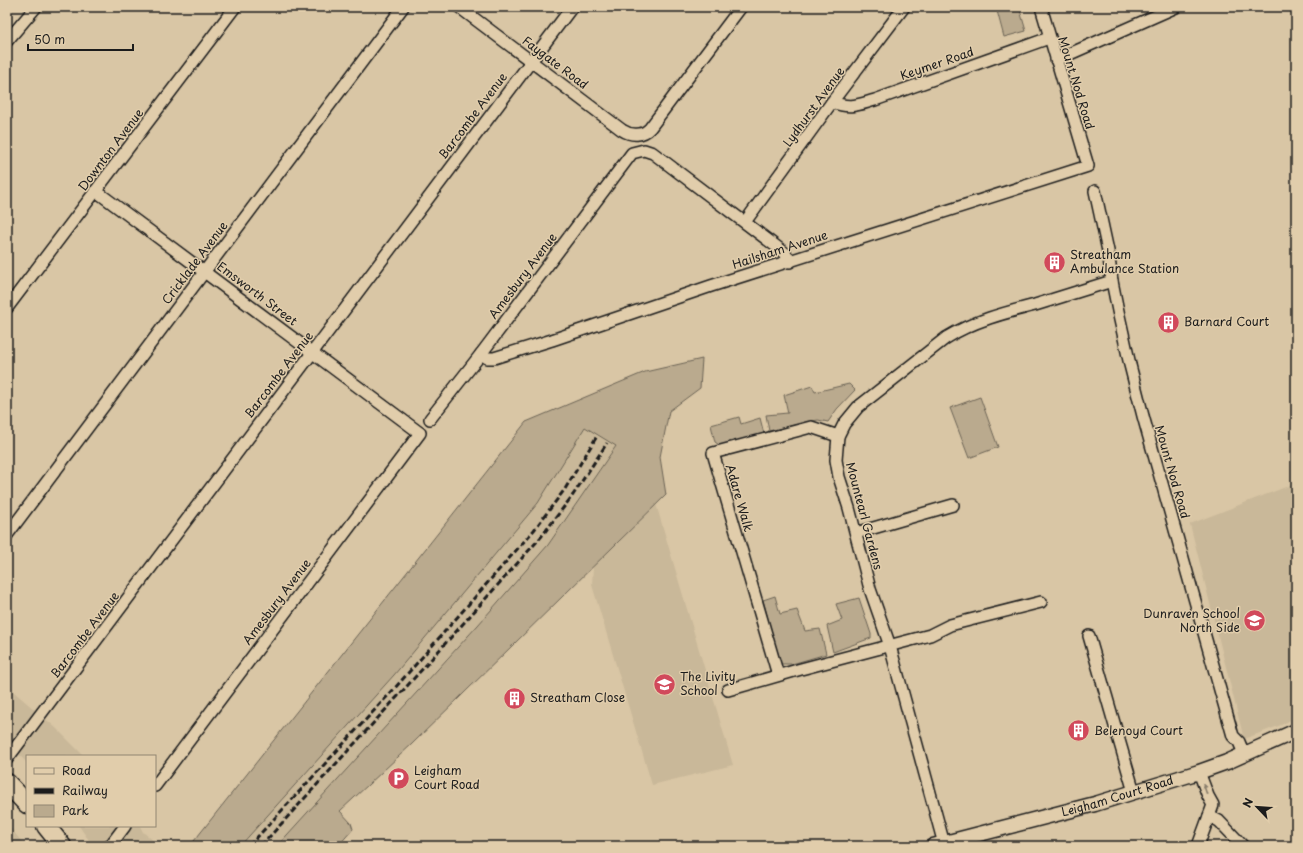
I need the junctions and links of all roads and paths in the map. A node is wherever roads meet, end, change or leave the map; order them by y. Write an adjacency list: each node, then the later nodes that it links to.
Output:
1 (36, 7): 11 (street)
2 (236, 7): 16 (street, Downton Avenue)
3 (403, 7): 20 (street, Cricklade Avenue)
4 (459, 7): 13 (street, Faygate Road)
5 (572, 7): 13 (street, Barcombe Avenue)
6 (741, 7): 13 (street, Faygate Road)
7 (904, 7): 14 (street, Lydhurst Avenue)
8 (1041, 7): 10 (street, Mount Nod Road)
9 (1176, 7): 12 (street)
10 (1049, 38): 12 (street, Mount Nod Road); 14 (street, Keymer Road)
11 (7, 41)
12 (1056, 60): 15 (street, Mount Nod Road)
13 (531, 61): 23 (street, Barcombe Avenue)
14 (832, 102): 18 (street, Lydhurst Avenue)
15 (1088, 166): 19 (street, Hailsham Avenue)
16 (96, 191): 20 (street, Emsworth Street); 22 (street, Downton Avenue)
17 (1095, 191): 21 (street, Mount Nod Road)
18 (745, 222): 19 (street); 24 (street, Amesbury Avenue)
19 (790, 262): 24 (street, Hailsham Avenue)
20 (205, 272): 23 (street, Emsworth Street); 30 (street, Cricklade Avenue)
21 (1112, 281): 27 (street, Mountearl Gardens); 37 (street, Mount Nod Road)
22 (7, 308)
23 (312, 353): 26 (street, Emsworth Street); 38 (street, Barcombe Avenue)
24 (481, 354): 25 (street, Amesbury Avenue)
25 (430, 419)
26 (420, 433): 41 (street, Amesbury Avenue)
27 (838, 436): 29 (street, Mountearl Gardens); 34 (street, Adare Walk)
28 (953, 505): 29 (street)
29 (856, 533): 33 (street, Mountearl Gardens)
30 (7, 535)
31 (1041, 602): 33 (street)
32 (1088, 636): 42 (street)
33 (890, 646): 34 (street); 47 (street, Mountearl Gardens)
34 (778, 675): 35 (street)
35 (728, 690)
36 (1296, 730): 37 (street, Leigham Court Road)
37 (1244, 754): 39 (street, Leigham Court Road)
38 (7, 759)
39 (1199, 772): 42 (street, Leigham Court Road); 44 (street, one-way to 39)
40 (7, 783): 43 (highway)
41 (156, 785)
42 (1134, 792): 47 (street, Leigham Court Road)
43 (26, 803)
44 (1211, 810): 50 (street); 51 (street)
45 (47, 827): 48 (highway)
46 (124, 827): 49 (street)
47 (938, 845)
48 (62, 846)
49 (110, 846)
50 (1198, 846)
51 (1243, 846)

